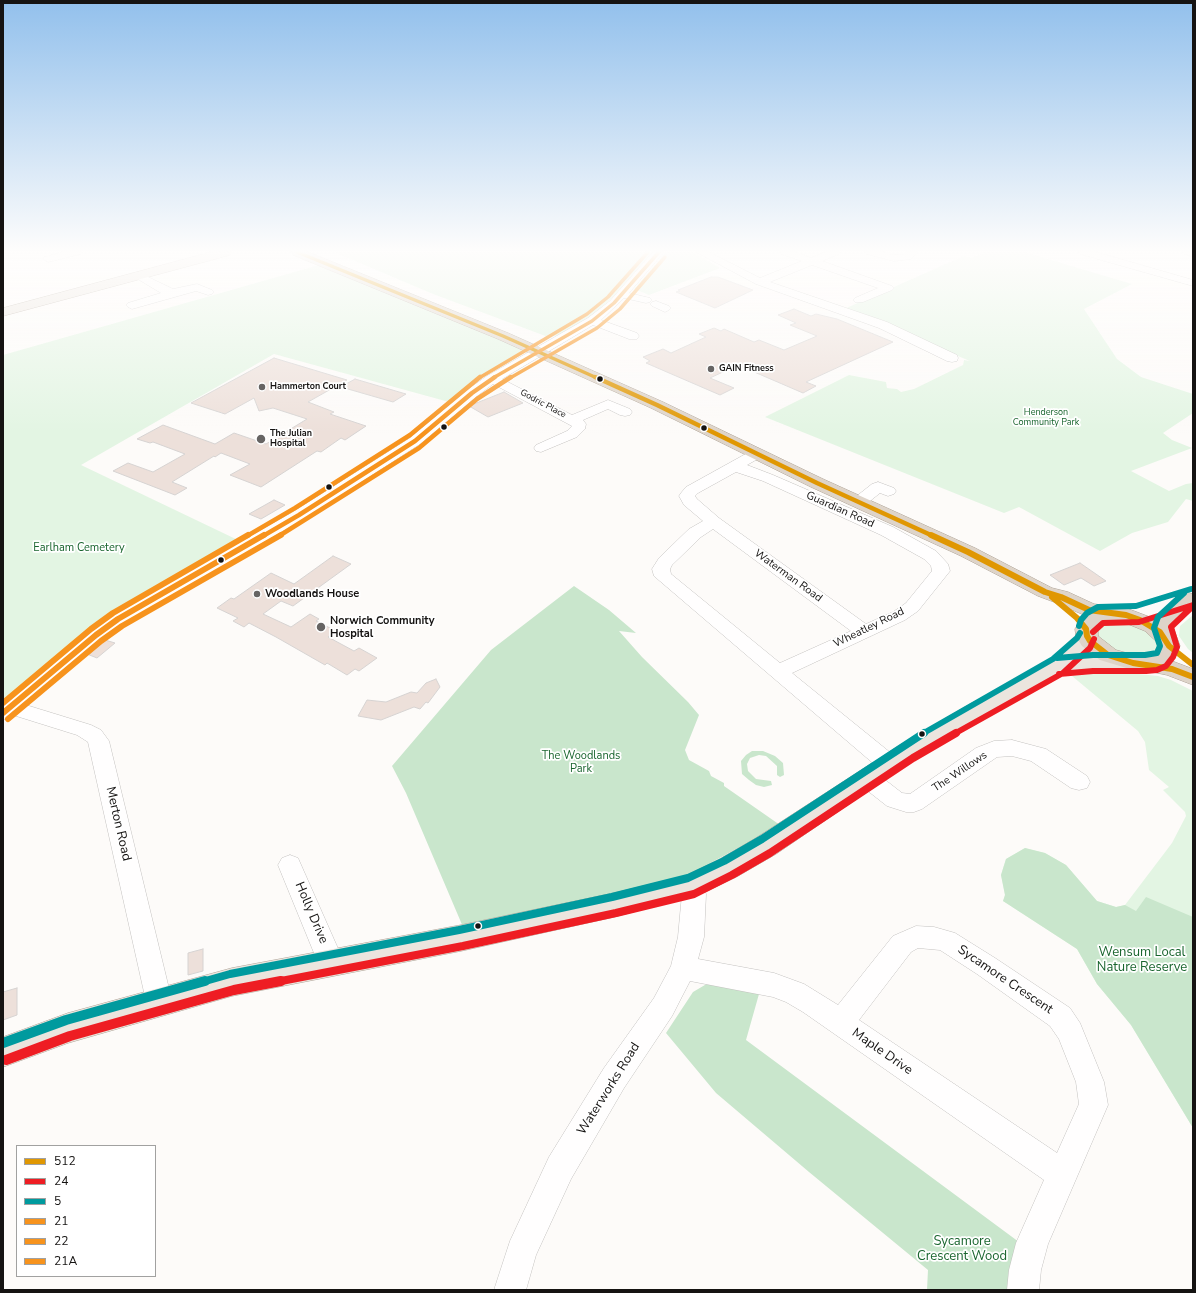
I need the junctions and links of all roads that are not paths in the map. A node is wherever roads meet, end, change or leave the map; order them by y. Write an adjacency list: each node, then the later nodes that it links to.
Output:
1 (448, 312): 7 (highway)
2 (462, 312): 7 (highway)
3 (603, 312): 5 (street)
4 (847, 312): 8 (street)
5 (592, 321): 6 (street); 7 (street)
6 (633, 336)
7 (542, 350): 9 (street); 13 (highway, Guardian Road)
8 (952, 358)
9 (492, 379): 11 (street, Godric Place); 30 (street)
10 (625, 412): 11 (street, Godric Place)
11 (572, 420): 12 (street, Godric Place)
12 (541, 448)
13 (756, 454): 14 (street); 16 (highway, Guardian Road)
14 (735, 466): 17 (street, Waterman Road); 18 (street, Guardian Road)
15 (878, 487): 16 (street)
16 (859, 502): 19 (highway, Guardian Road)
17 (712, 521): 22 (street, Waterman Road); 28 (street, The Willows)
18 (940, 564): 22 (street, Wheatley Road)
19 (1045, 592): 21 (highway, Guardian Road); 23 (highway, Guardian Road)
20 (1191, 598): 21 (highway); 24 (highway)
21 (1119, 615): 23 (highway); 24 (highway)
22 (864, 631): 28 (street, Wheatley Road)
23 (1086, 632): 25 (highway, Guardian Road); 27 (main road)
24 (1167, 643): 25 (highway); 26 (highway)
25 (1139, 663): 27 (main road); 29 (highway, Guardian Road)
26 (1193, 665)
27 (1058, 666): 31 (main road)
28 (778, 672): 31 (street, The Willows)
29 (1193, 677)
30 (7, 710): 37 (street, Merton Road)
31 (878, 771): 32 (street, The Willows); 34 (main road)
32 (1079, 782)
33 (290, 865): 35 (street, Holly Drive)
34 (691, 886): 35 (main road); 36 (street, Waterworks Road)
35 (329, 962): 37 (main road)
36 (683, 968): 38 (street, Maple Drive); 41 (street, Waterworks Road)
37 (159, 1001): 39 (main road)
38 (840, 1023): 40 (street, Maple Drive); 40 (street, Sycamore Crescent)
39 (3, 1052)
40 (1063, 1175): 42 (street, Sycamore Crescent)
41 (510, 1290)
42 (1023, 1290)

